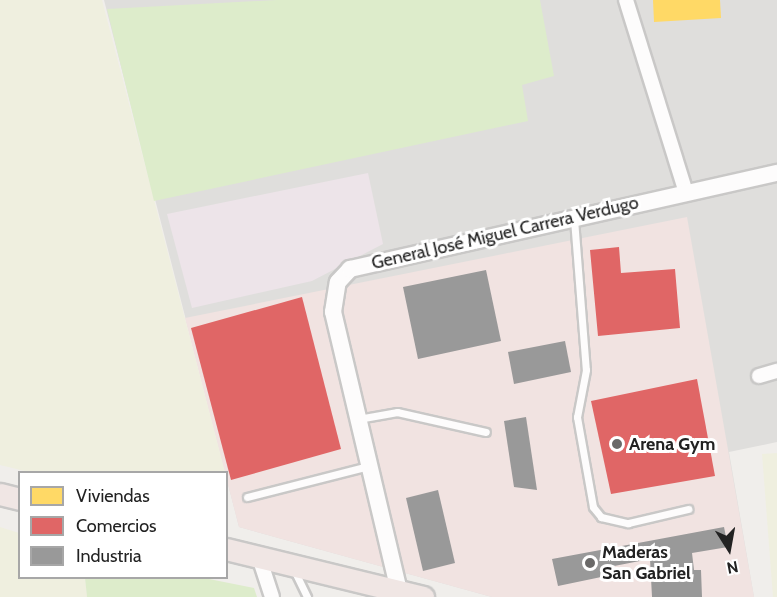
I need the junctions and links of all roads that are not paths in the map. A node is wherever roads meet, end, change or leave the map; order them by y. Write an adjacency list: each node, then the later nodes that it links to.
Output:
1 (626, 0): 3 (street)
2 (777, 173): 3 (street, General José Miguel Carrera Verdugo)
3 (686, 193): 4 (street, General José Miguel Carrera Verdugo)
4 (574, 217): 7 (street, General José Miguel Carrera Verdugo); 13 (lane)
5 (777, 371): 6 (street)
6 (759, 376)
7 (358, 419): 8 (lane); 9 (street, General José Miguel Carrera Verdugo)
8 (486, 432)
9 (369, 466): 11 (lane); 17 (street, General José Miguel Carrera Verdugo)
10 (0, 494): 12 (highway)
11 (247, 497)
12 (18, 498)
13 (688, 509)
14 (228, 549): 15 (highway)
15 (259, 557): 16 (highway); 18 (street)
16 (292, 565): 17 (highway); 19 (lane)
17 (397, 594): 20 (highway)
18 (272, 597)
19 (307, 597)
20 (423, 597)

